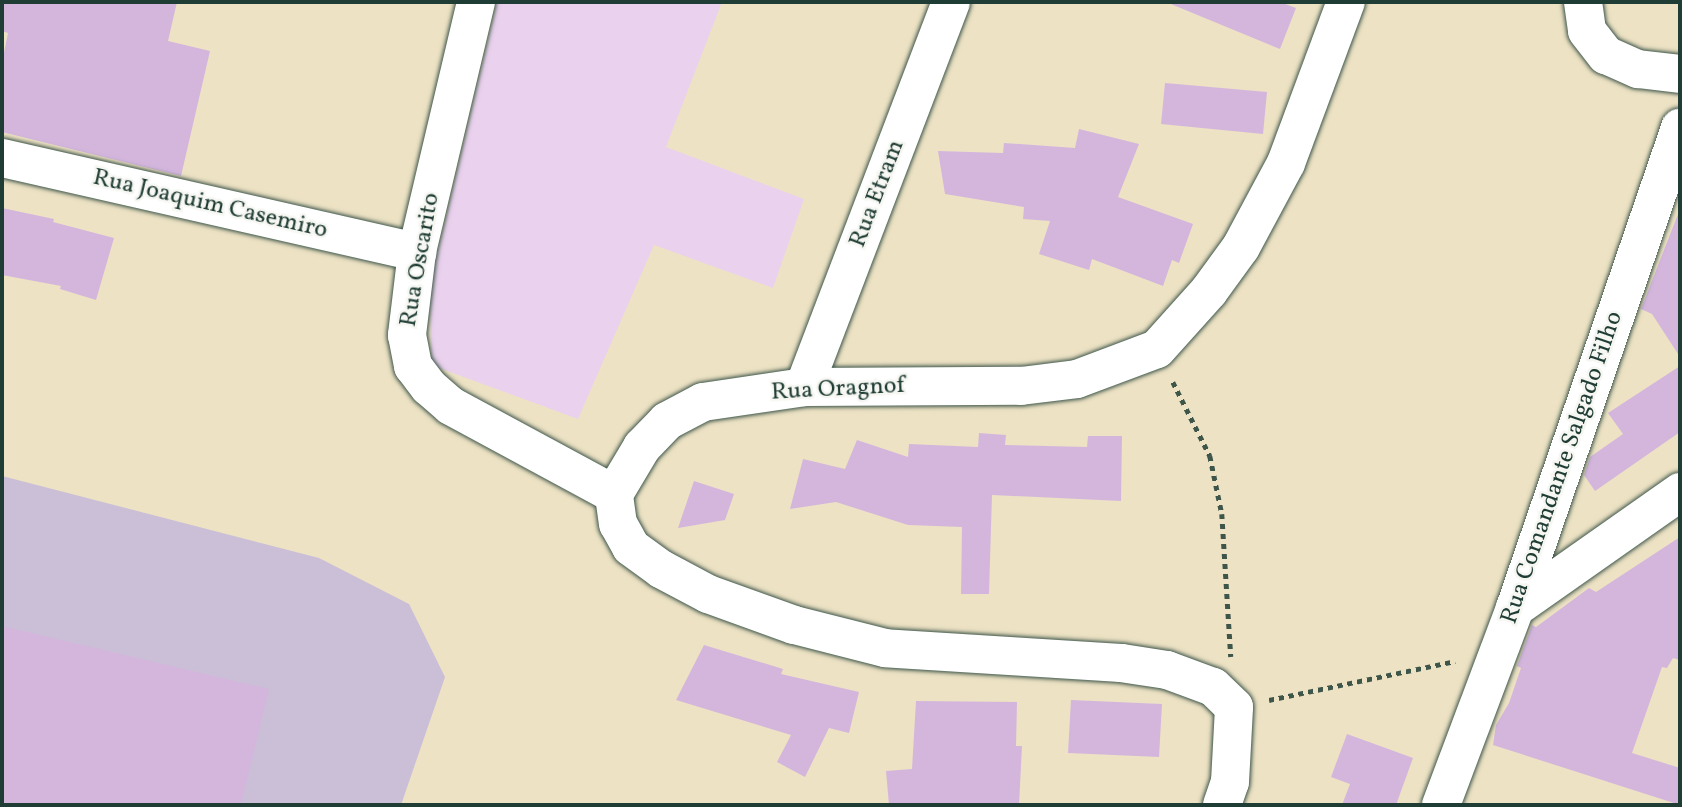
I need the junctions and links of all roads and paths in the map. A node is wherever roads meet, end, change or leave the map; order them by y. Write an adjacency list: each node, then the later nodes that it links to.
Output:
1 (476, 2): 8 (street, Rua Oscarito)
2 (951, 2): 10 (street, Rua Etram)
3 (1346, 2): 9 (street, Rua Oragnof)
4 (1583, 2): 5 (street)
5 (1680, 74)
6 (1680, 128): 13 (street, Rua Comandante Salgado Filho)
7 (2, 158): 8 (street, Rua Joaquim Casemiro)
8 (417, 253): 12 (street, Rua Oscarito)
9 (1157, 349): 10 (street, Rua Oragnof); 15 (path)
10 (804, 387): 12 (street, Rua Oragnof)
11 (1680, 492): 13 (street)
12 (614, 494): 15 (street)
13 (1515, 608): 14 (street, Rua Comandante Salgado Filho)
14 (1497, 652): 15 (path); 17 (street, Rua Comandante Salgado Filho)
15 (1234, 707): 16 (street)
16 (1222, 805)
17 (1441, 805)

